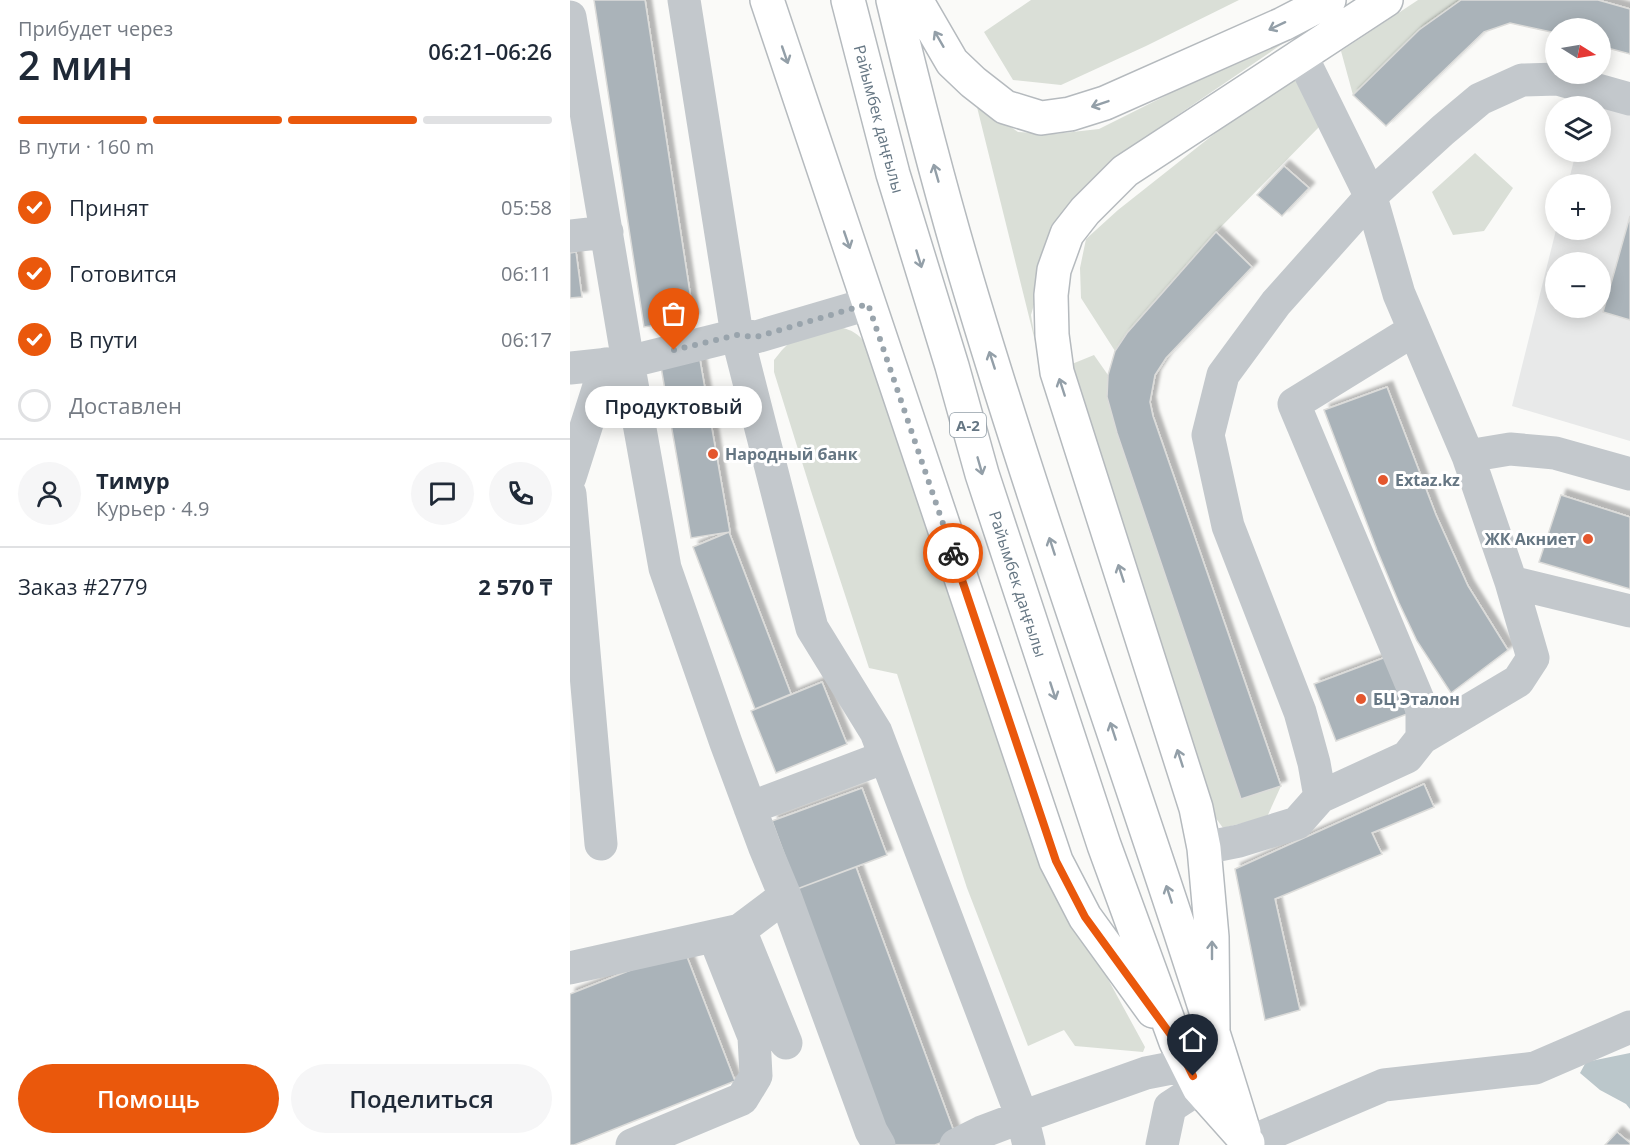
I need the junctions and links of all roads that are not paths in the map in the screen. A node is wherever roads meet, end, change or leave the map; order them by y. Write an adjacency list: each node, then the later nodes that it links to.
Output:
1 (684, 0): 17 (street)
2 (767, 0): 15 (main road, one-way to 15)
3 (848, 0): 38 (main road, Райымбек даңғылы / A-2, one-way to 38)
4 (893, 0): 36 (main road, one-way to 4)
5 (916, 0): 6 (main road, one-way to 5)
6 (1329, 0)
7 (1386, 0): 9 (main road)
8 (570, 17): 10 (street)
9 (1301, 56): 12 (street); 31 (main road, one-way to 9)
10 (576, 83): 13 (street)
11 (1630, 99): 12 (street)
12 (1371, 197): 16 (street); 28 (street)
13 (607, 232): 14 (street); 18 (street)
14 (570, 236)
15 (868, 304): 17 (street); 38 (main road)
16 (1414, 330): 20 (street); 26 (street)
17 (737, 335): 18 (street); 27 (street)
18 (617, 363): 19 (street); 22 (street); 29 (street)
19 (570, 368)
20 (1468, 456): 21 (street); 24 (street)
21 (1630, 474)
22 (570, 477)
23 (570, 494): 30 (street)
24 (1511, 582): 25 (street); 26 (street)
25 (1630, 611)
26 (1422, 738): 28 (street)
27 (885, 757): 29 (street); 39 (street)
28 (1320, 797): 31 (street)
29 (750, 808): 32 (street)
30 (600, 844)
31 (1204, 848): 36 (main road, one-way to 31)
32 (785, 896): 33 (street); 42 (street)
33 (727, 933): 34 (street); 37 (street); 41 (street)
34 (570, 968)
35 (1630, 1028): 40 (street)
36 (1213, 1029): 40 (main road)
37 (786, 1043)
38 (1188, 1065): 39 (street); 40 (main road, Райымбек даңғылы); 44 (street)
39 (1013, 1133): 43 (street)
40 (1248, 1144)
41 (632, 1145)
42 (879, 1145)
43 (956, 1145)
44 (1162, 1145)

